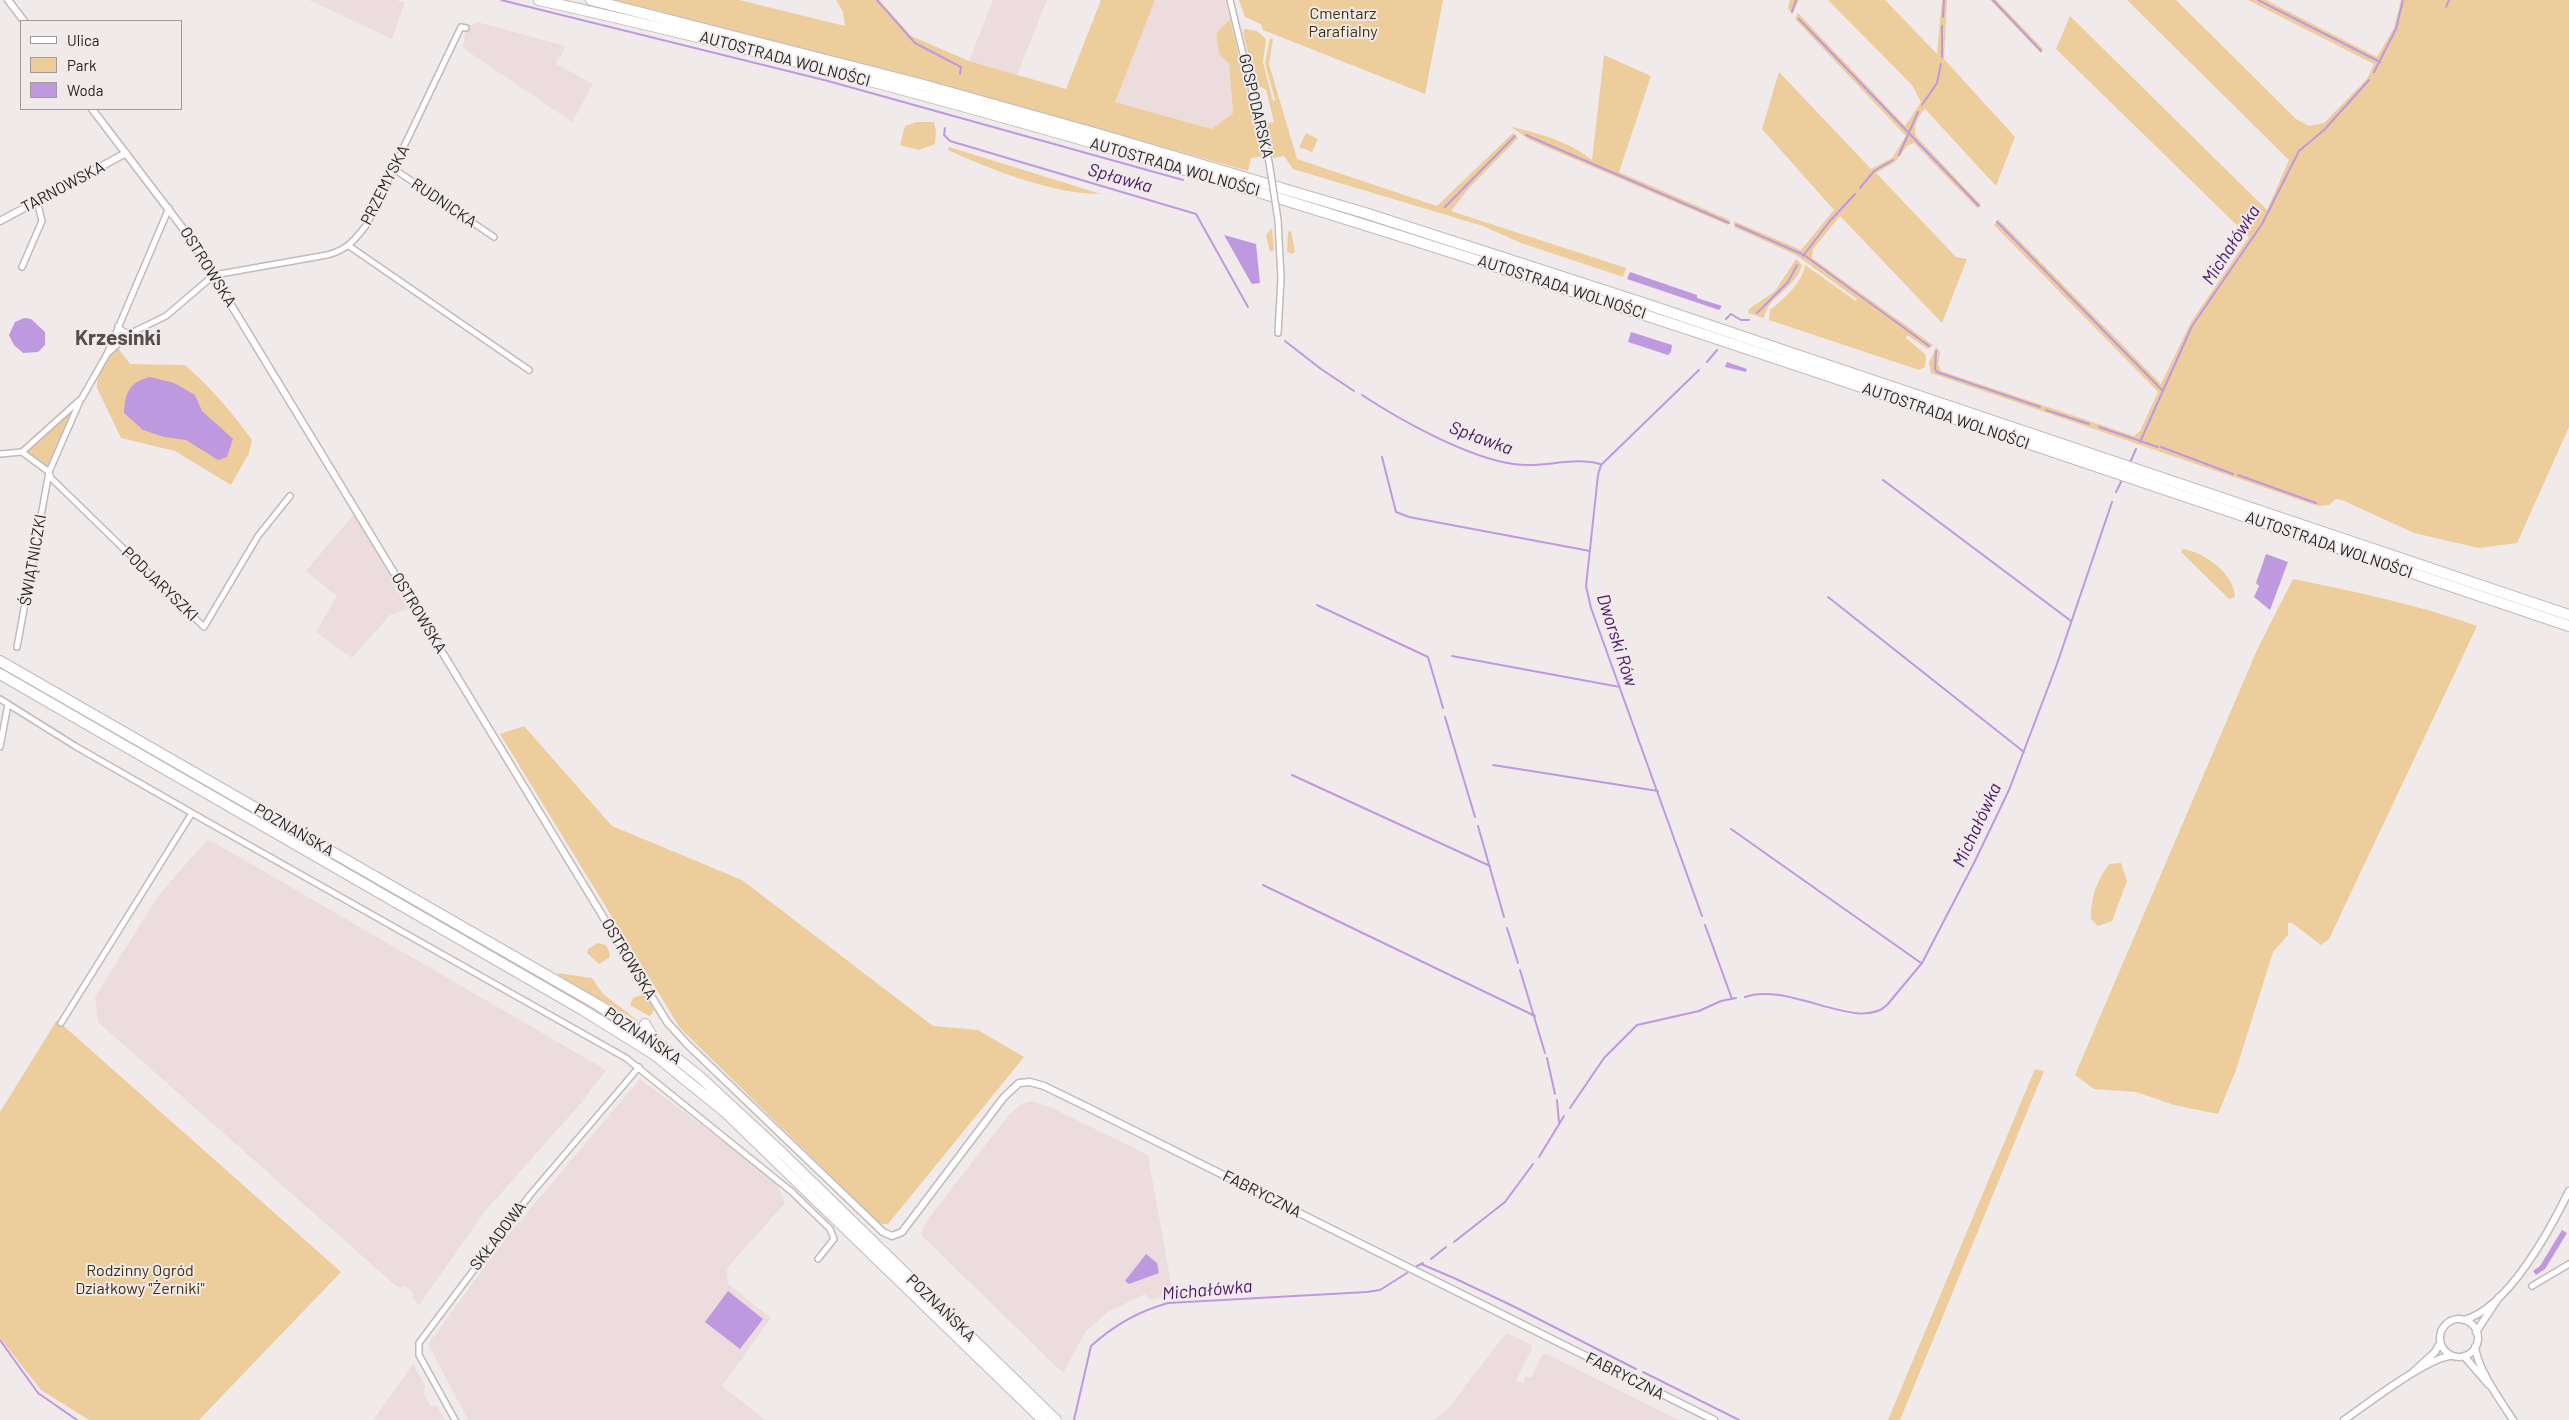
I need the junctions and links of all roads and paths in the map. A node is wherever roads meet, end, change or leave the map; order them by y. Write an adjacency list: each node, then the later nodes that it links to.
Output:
1 (8, 0): 5 (street)
2 (539, 0): 25 (highway, AUTOSTRADA WOLNOŚCI)
3 (591, 0): 25 (highway, AUTOSTRADA WOLNOŚCI)
4 (1230, 0): 18 (street, GOSPODARSKA, bridge)
5 (23, 20)
6 (466, 28): 9 (street, PRZEMYSKA)
7 (93, 110): 8 (street, OSTROWSKA)
8 (126, 153): 10 (street, TARNOWSKA); 11 (street, OSTROWSKA)
9 (394, 169): 13 (street, RUDNICKA); 14 (street, PRZEMYSKA)
10 (37, 201): 12 (street, TARNOWSKA); 15 (street)
11 (169, 208): 16 (street, OSTROWSKA); 17 (street, ŚWIĄTNICZKI)
12 (0, 221)
13 (494, 237)
14 (349, 246): 16 (street, PRZEMYSKA); 21 (street)
15 (22, 267)
16 (214, 275): 19 (street, ŚWIĄTNICZKI); 45 (street, OSTROWSKA)
17 (118, 326): 19 (street); 20 (street, ŚWIĄTNICZKI)
18 (1278, 333)
19 (129, 334): 20 (street, ŚWIĄTNICZKI)
20 (107, 354): 22 (street, ŚWIĄTNICZKI)
21 (529, 370)
22 (82, 398): 23 (street, ŚWIĄTNICZKI); 26 (street, ŚWIĄTNICZKI)
23 (22, 452): 24 (street); 26 (street)
24 (0, 454)
25 (2117, 468): 27 (highway, AUTOSTRADA WOLNOŚCI)
26 (49, 472): 28 (street, PODJARYSZKI); 31 (street, ŚWIĄTNICZKI)
27 (2154, 481): 29 (highway, AUTOSTRADA WOLNOŚCI); 30 (highway, AUTOSTRADA WOLNOŚCI)
28 (290, 496)
29 (2569, 615)
30 (2569, 626)
31 (17, 648)
32 (0, 661): 38 (highway, POZNAŃSKA)
33 (0, 674): 59 (highway, POZNAŃSKA)
34 (0, 699): 35 (street)
35 (8, 704): 36 (street); 37 (street)
36 (0, 747)
37 (192, 813): 40 (street); 43 (street)
38 (521, 961): 39 (highway); 42 (highway, POZNAŃSKA)
39 (550, 968)
40 (61, 1023)
41 (645, 1024): 42 (highway)
42 (661, 1046): 60 (highway, POZNAŃSKA)
43 (639, 1067): 46 (street); 58 (street, SKŁADOWA)
44 (2569, 1191): 49 (street)
45 (865, 1216): 61 (street, FABRYCZNA)
46 (818, 1259)
47 (2569, 1264): 48 (street)
48 (2532, 1286)
49 (2499, 1297): 50 (street); 51 (street)
50 (2464, 1320): 51 (street); 52 (street)
51 (2476, 1332): 53 (street)
52 (2440, 1343): 54 (street); 56 (street)
53 (2475, 1347): 55 (street); 57 (street)
54 (2452, 1356): 55 (street); 56 (street)
55 (2464, 1356): 57 (street)
56 (2411, 1374): 62 (street)
57 (2493, 1389): 63 (street)
58 (456, 1420)
59 (1043, 1420)
60 (1056, 1420)
61 (1714, 1420)
62 (2344, 1420)
63 (2513, 1420)

